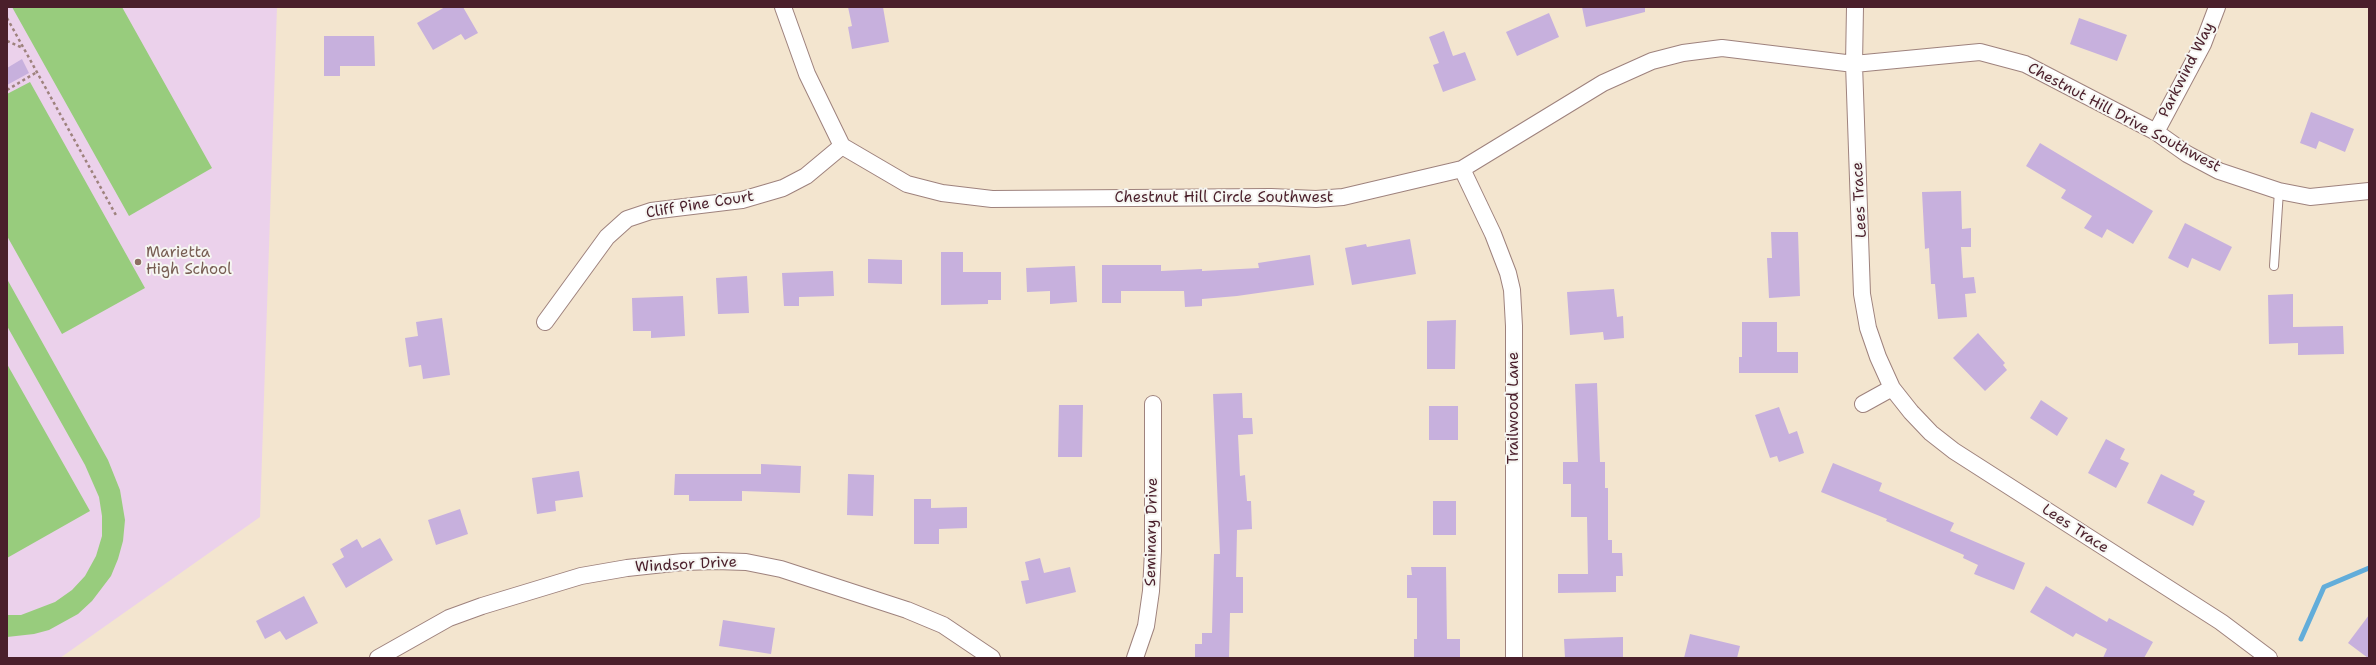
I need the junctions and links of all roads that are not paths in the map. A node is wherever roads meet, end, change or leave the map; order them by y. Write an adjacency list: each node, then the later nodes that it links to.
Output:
1 (783, 7): 6 (street)
2 (1855, 7): 4 (street, Lees Trace)
3 (2217, 7): 5 (street, Parkwind Way)
4 (1854, 64): 5 (street, Chestnut Hill Drive Southwest); 7 (street, Chestnut Hill Circle Southwest); 12 (street, Lees Trace)
5 (2156, 132): 9 (street, Chestnut Hill Drive Southwest)
6 (842, 146): 7 (street, Chestnut Hill Circle Southwest); 11 (street, Cliff Pine Court)
7 (1462, 169): 18 (street, Trailwood Lane)
8 (2369, 191): 9 (street, Chestnut Hill Drive Southwest)
9 (2279, 192): 10 (lane)
10 (2274, 266)
11 (545, 322)
12 (1892, 388): 14 (street); 19 (street, Lees Trace)
13 (1153, 404): 17 (street, Seminary Drive)
14 (1863, 404)
15 (378, 658): 16 (street, Windsor Drive)
16 (992, 658)
17 (1135, 658)
18 (1514, 658)
19 (2269, 658)

